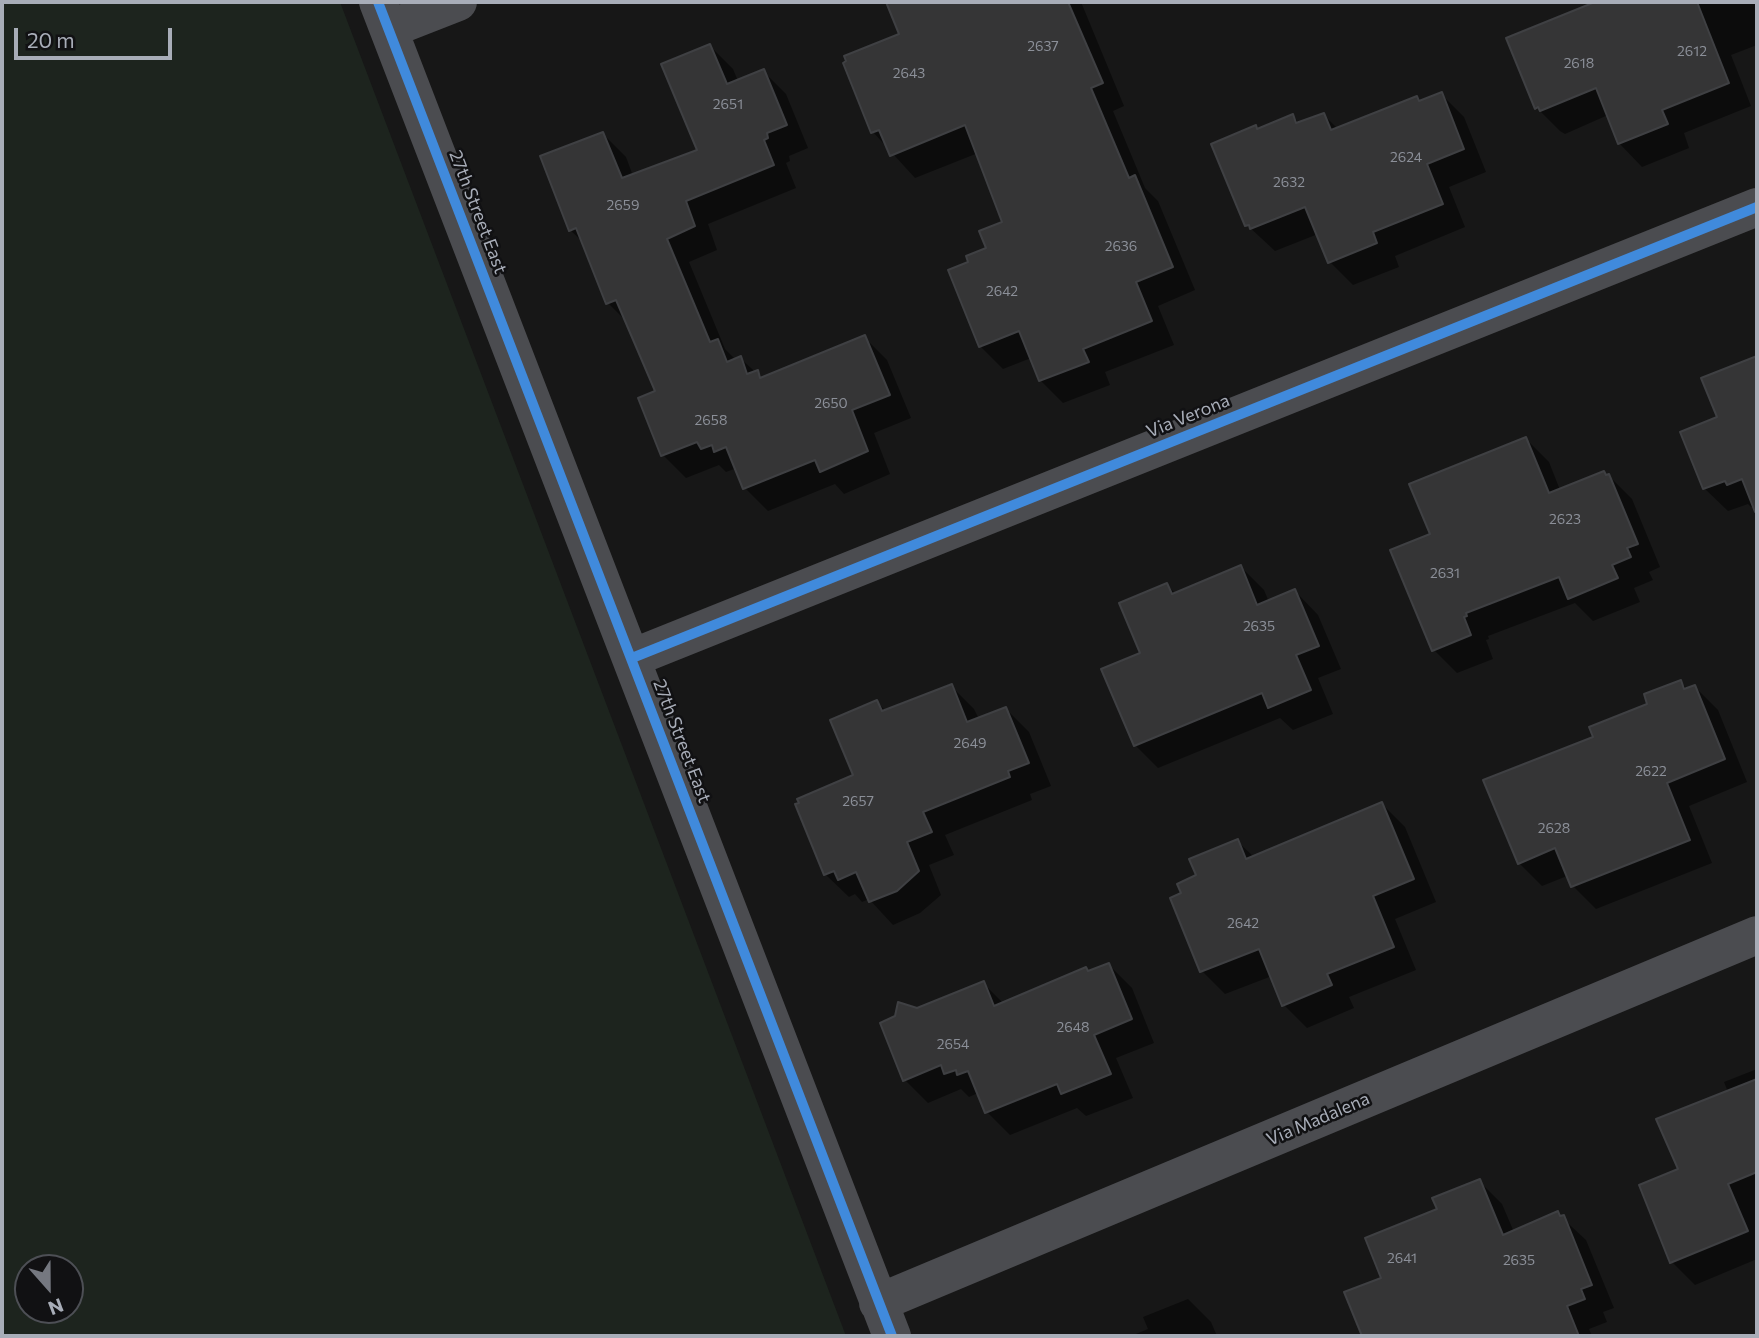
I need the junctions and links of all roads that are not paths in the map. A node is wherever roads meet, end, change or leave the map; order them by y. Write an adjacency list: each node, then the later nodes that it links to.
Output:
1 (458, 2): 2 (street)
2 (384, 15): 4 (street, 27th Street East)
3 (1757, 207): 4 (street, Via Verona)
4 (632, 658): 6 (street, 27th Street East)
5 (1757, 935): 6 (street, Via Madalena)
6 (885, 1320)

